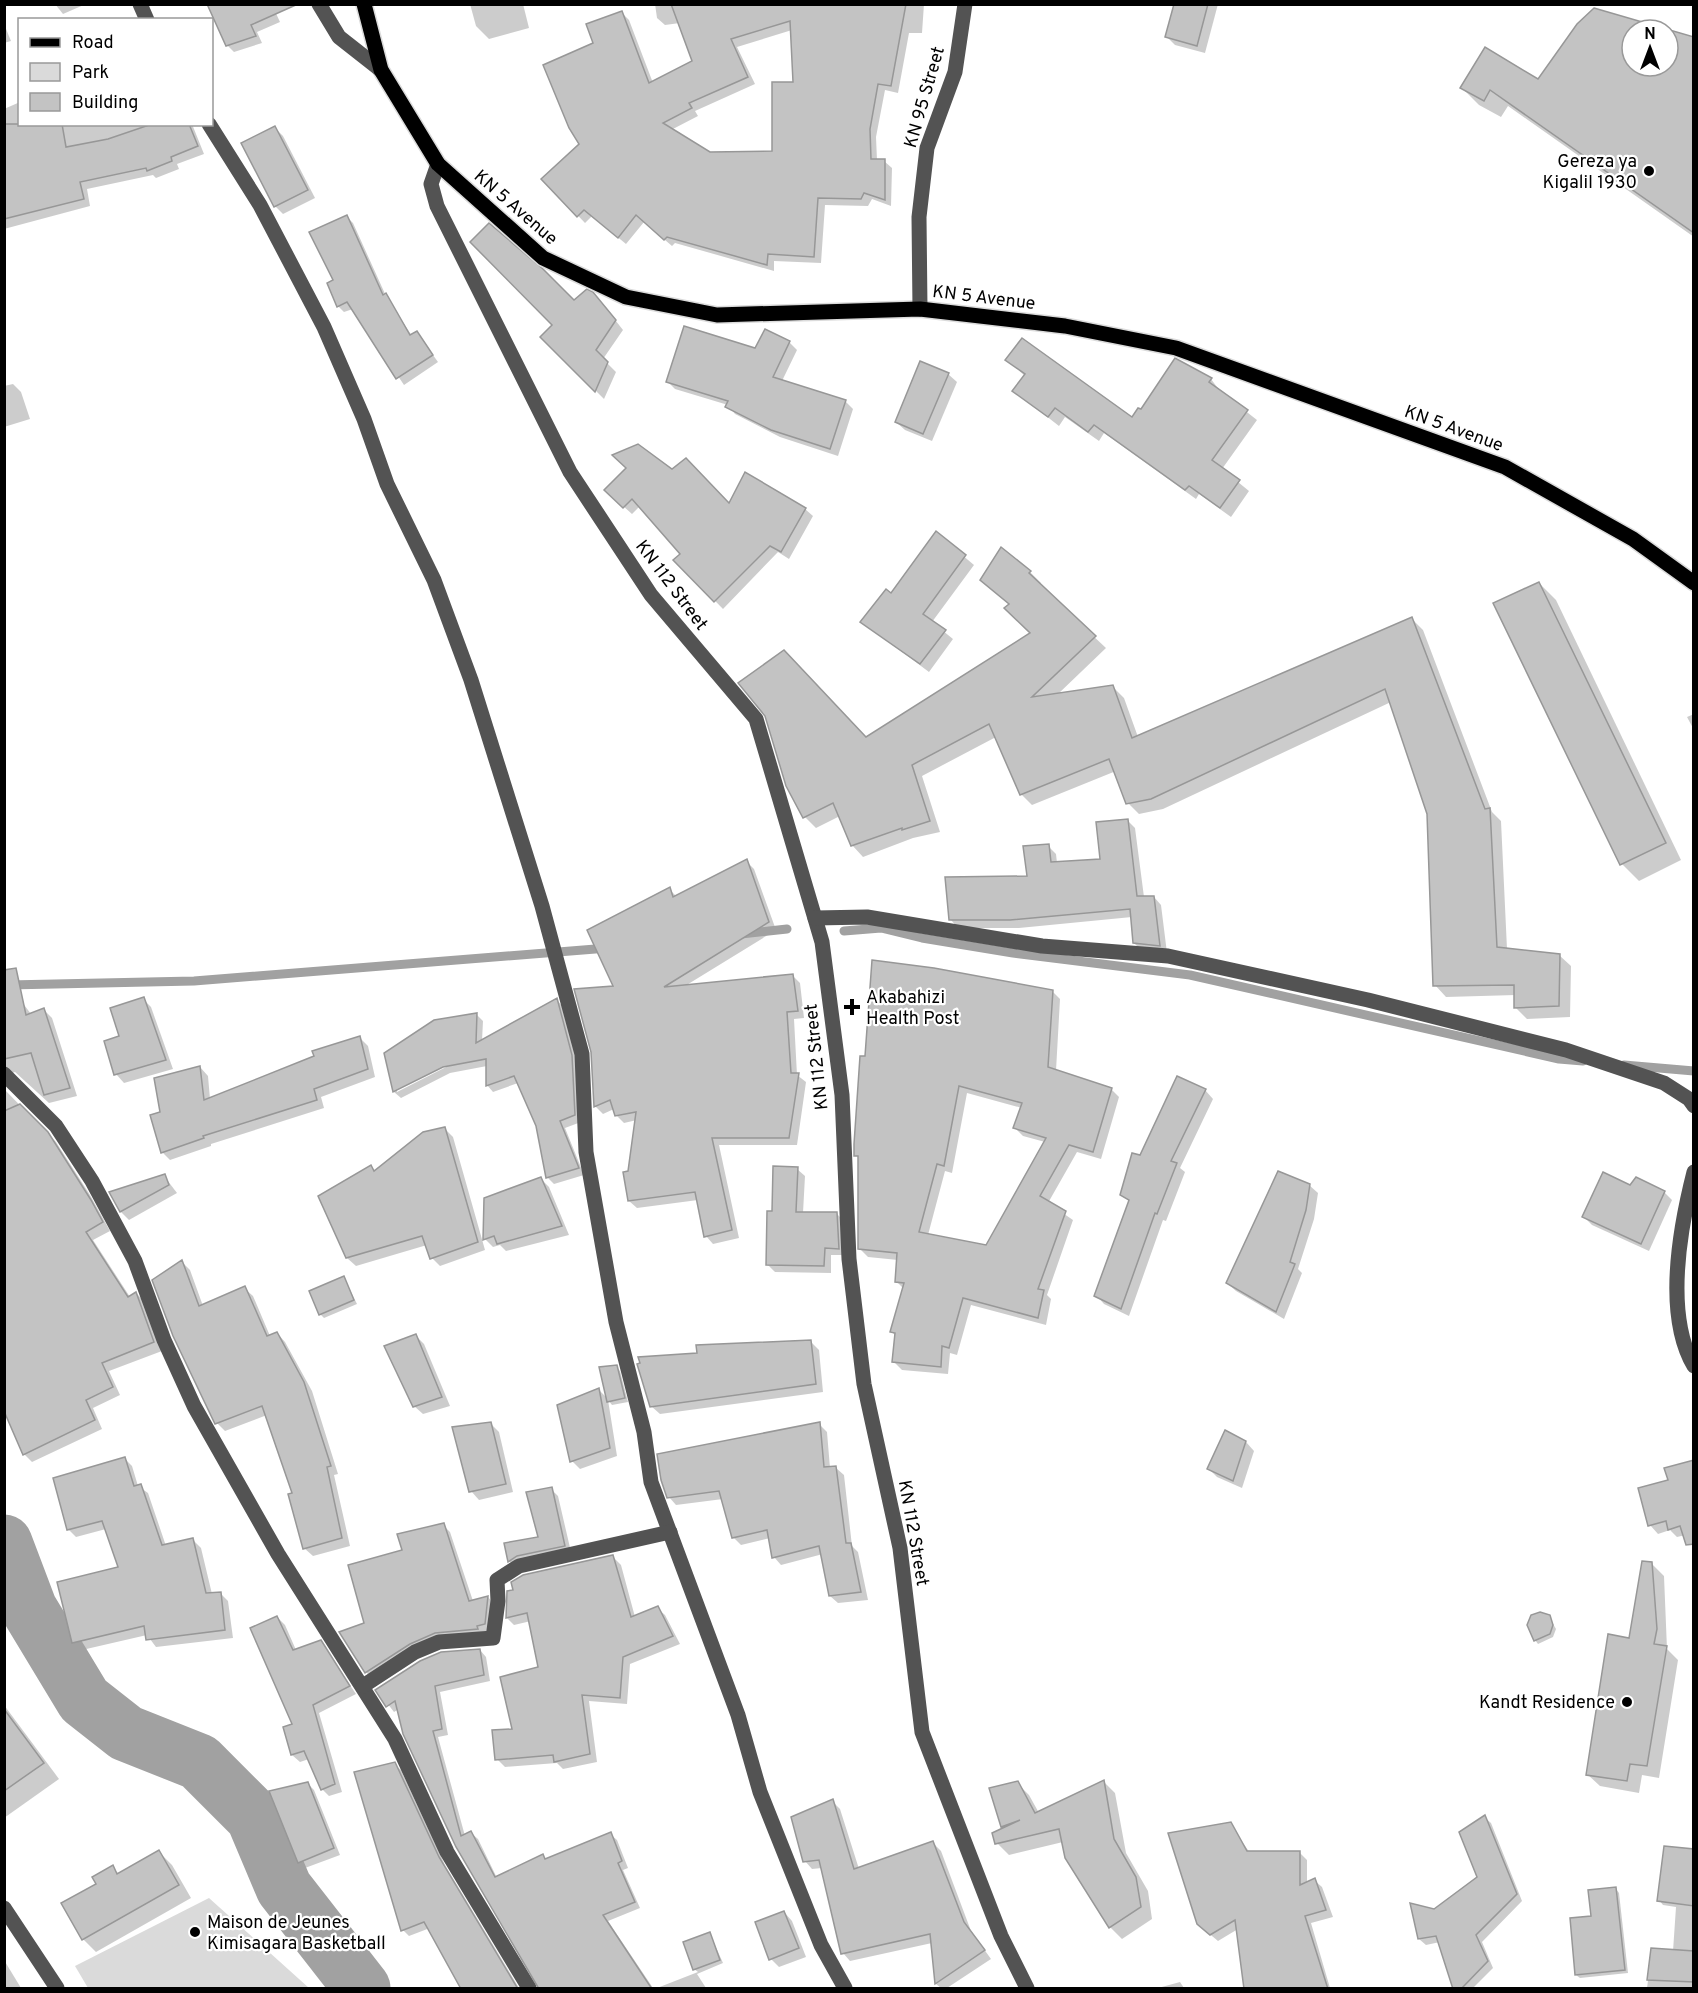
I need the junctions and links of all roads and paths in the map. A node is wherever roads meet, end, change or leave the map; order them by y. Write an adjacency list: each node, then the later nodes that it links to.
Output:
1 (140, 4): 5 (street)
2 (319, 4): 6 (street)
3 (364, 4): 6 (main road, KN 5 Avenue)
4 (965, 4): 9 (street, KN 95 Street)
5 (146, 18)
6 (381, 70): 8 (main road, KN 5 Avenue)
7 (210, 126): 16 (street)
8 (438, 164): 9 (main road, KN 5 Avenue); 11 (street, KN 112 Street)
9 (920, 309): 10 (main road, KN 5 Avenue)
10 (1694, 584)
11 (815, 918): 13 (street); 22 (street, KN 112 Street)
12 (4, 1074): 17 (street)
13 (1694, 1106)
14 (1694, 1172): 15 (street)
15 (1694, 1366)
16 (670, 1532): 17 (street); 21 (street)
17 (363, 1686): 20 (street)
18 (4, 1908): 19 (street)
19 (57, 1989)
20 (529, 1989)
21 (845, 1989)
22 (1027, 1989)

